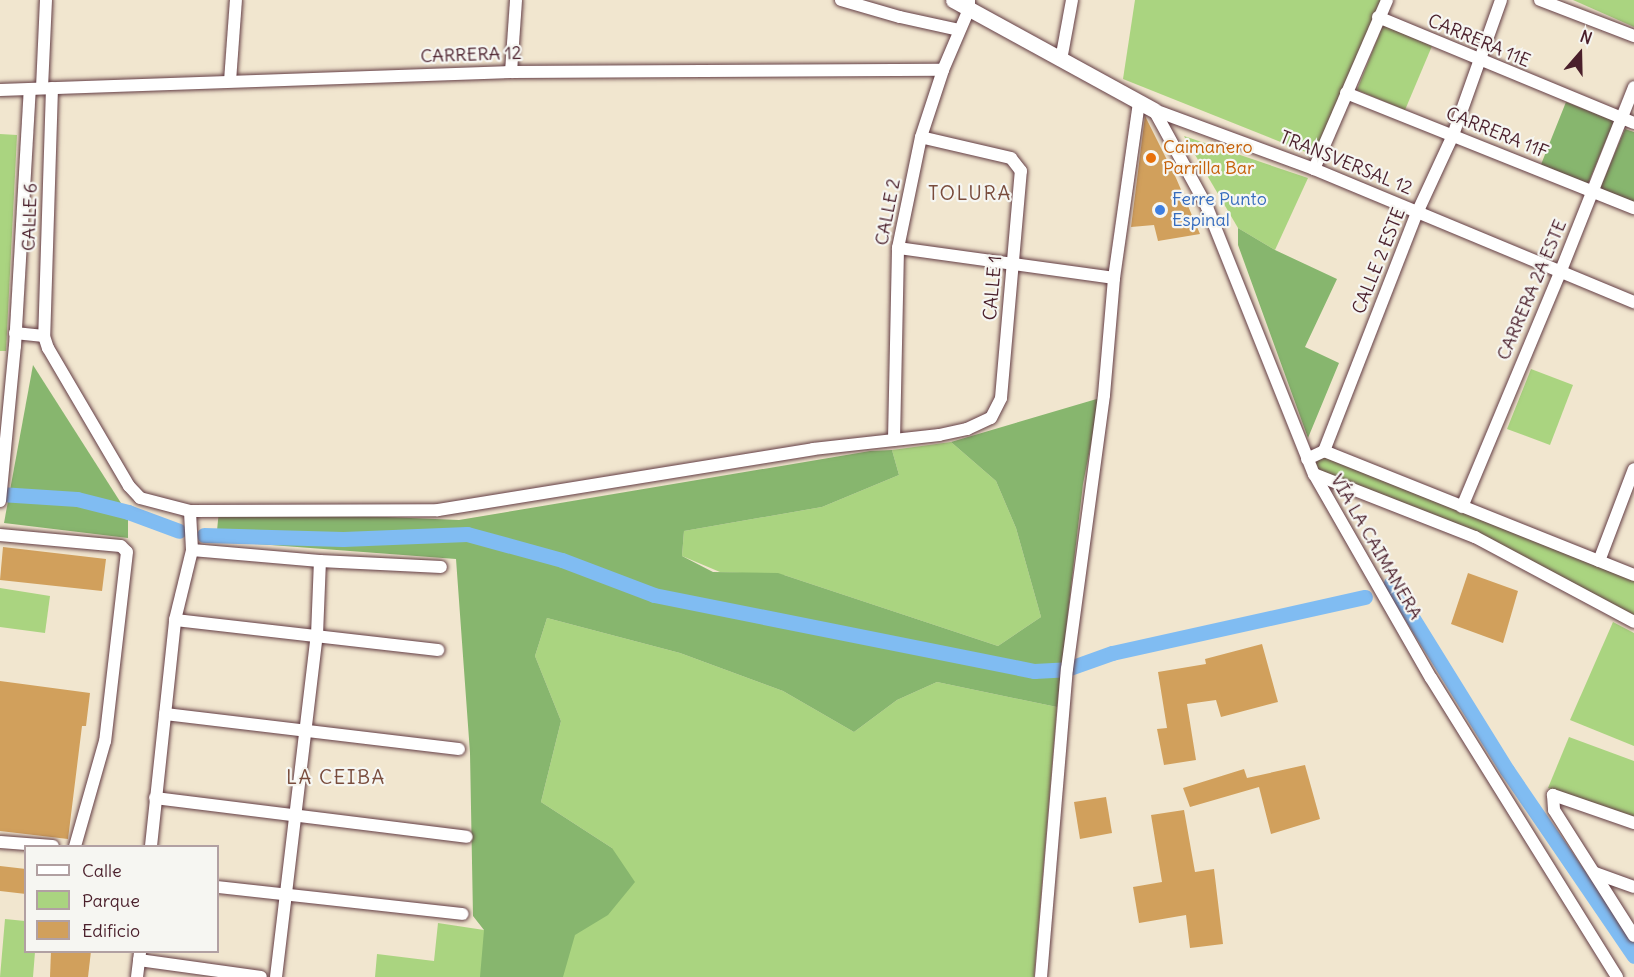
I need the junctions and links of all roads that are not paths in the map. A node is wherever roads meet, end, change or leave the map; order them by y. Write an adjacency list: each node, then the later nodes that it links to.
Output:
1 (46, 0): 20 (street, CALLE 6)
2 (236, 0): 18 (street)
3 (516, 0): 17 (street)
4 (841, 0): 12 (street)
5 (953, 0): 10 (street, TRANSVERSAL 12)
6 (1072, 0): 14 (street)
7 (1387, 0): 11 (street)
8 (1501, 0): 15 (street, CALLE 2 ESTE)
9 (1540, 0): 13 (street)
10 (969, 4): 12 (street, CALLE 2); 14 (street, TRANSVERSAL 12)
11 (1378, 17): 15 (street, CARRERA 11E); 22 (street)
12 (959, 30): 16 (street, CALLE 2)
13 (1634, 36)
14 (1061, 60): 23 (street, TRANSVERSAL 12)
15 (1480, 61): 25 (street, CARRERA 11E); 27 (street, CALLE 2 ESTE)
16 (943, 70): 17 (street, CARRERA 12); 28 (street, CALLE 2)
17 (511, 72): 18 (street, CARRERA 12)
18 (230, 81): 20 (street, CARRERA 12)
19 (1634, 87): 25 (street, CARRERA 2A ESTE)
20 (41, 88): 21 (street, CARRERA 12); 38 (street); 39 (street, CALLE 6)
21 (0, 90)
22 (1346, 93): 27 (street, CARRERA 11F); 29 (street)
23 (1138, 102): 24 (street, TRANSVERSAL 12); 36 (street)
24 (1154, 110): 29 (street, TRANSVERSAL 12); 42 (street, VÍA LA CAIMANERA)
25 (1622, 118): 26 (street, CARRERA 11E); 30 (street, CARRERA 2A ESTE)
26 (1634, 123)
27 (1453, 135): 30 (street, CARRERA 11F); 32 (street, CALLE 2 ESTE)
28 (921, 137): 33 (street, CALLE 2); 34 (street, CALLE 1)
29 (1314, 169): 32 (street, TRANSVERSAL 12)
30 (1592, 191): 31 (street, CARRERA 11F); 35 (street, CARRERA 2A ESTE)
31 (1634, 208)
32 (1417, 213): 35 (street, TRANSVERSAL 12); 41 (street, CALLE 2 ESTE)
33 (898, 248): 34 (street); 40 (street, CALLE 2)
34 (1014, 264): 36 (street); 40 (street, CALLE 1)
35 (1560, 273): 37 (street, TRANSVERSAL 12); 46 (street, CARRERA 2A ESTE)
36 (1114, 278): 79 (street)
37 (1634, 302)
38 (15, 333): 39 (street); 45 (street)
39 (46, 342): 47 (street)
40 (894, 440): 47 (street)
41 (1324, 452): 42 (street); 46 (street)
42 (1307, 459): 44 (street, VÍA LA CAIMANERA)
43 (1634, 469): 51 (street)
44 (1314, 474): 55 (street); 80 (street, VÍA LA CAIMANERA)
45 (0, 501)
46 (1462, 507): 51 (street)
47 (190, 511): 49 (street)
48 (0, 535): 67 (street)
49 (192, 550): 50 (street); 54 (street)
50 (320, 561): 52 (street); 56 (street)
51 (1599, 561): 53 (street)
52 (441, 567)
53 (1634, 575)
54 (175, 620): 56 (street); 58 (street)
55 (1634, 622)
56 (316, 634): 57 (street); 59 (street)
57 (438, 650)
58 (165, 714): 59 (street); 61 (street)
59 (306, 729): 60 (street); 62 (street)
60 (459, 749)
61 (155, 798): 62 (street); 68 (street)
62 (296, 814): 64 (street); 72 (street)
63 (1634, 823): 69 (street)
64 (467, 837)
65 (0, 842): 66 (street)
66 (40, 845)
67 (75, 845)
68 (151, 845)
69 (1595, 873): 71 (street); 74 (street)
70 (219, 887): 72 (street)
71 (1634, 887)
72 (285, 895): 73 (street); 78 (street)
73 (463, 914)
74 (1634, 936)
75 (139, 956): 76 (street); 77 (street)
76 (137, 977)
77 (261, 977)
78 (276, 977)
79 (1041, 977)
80 (1617, 977)

